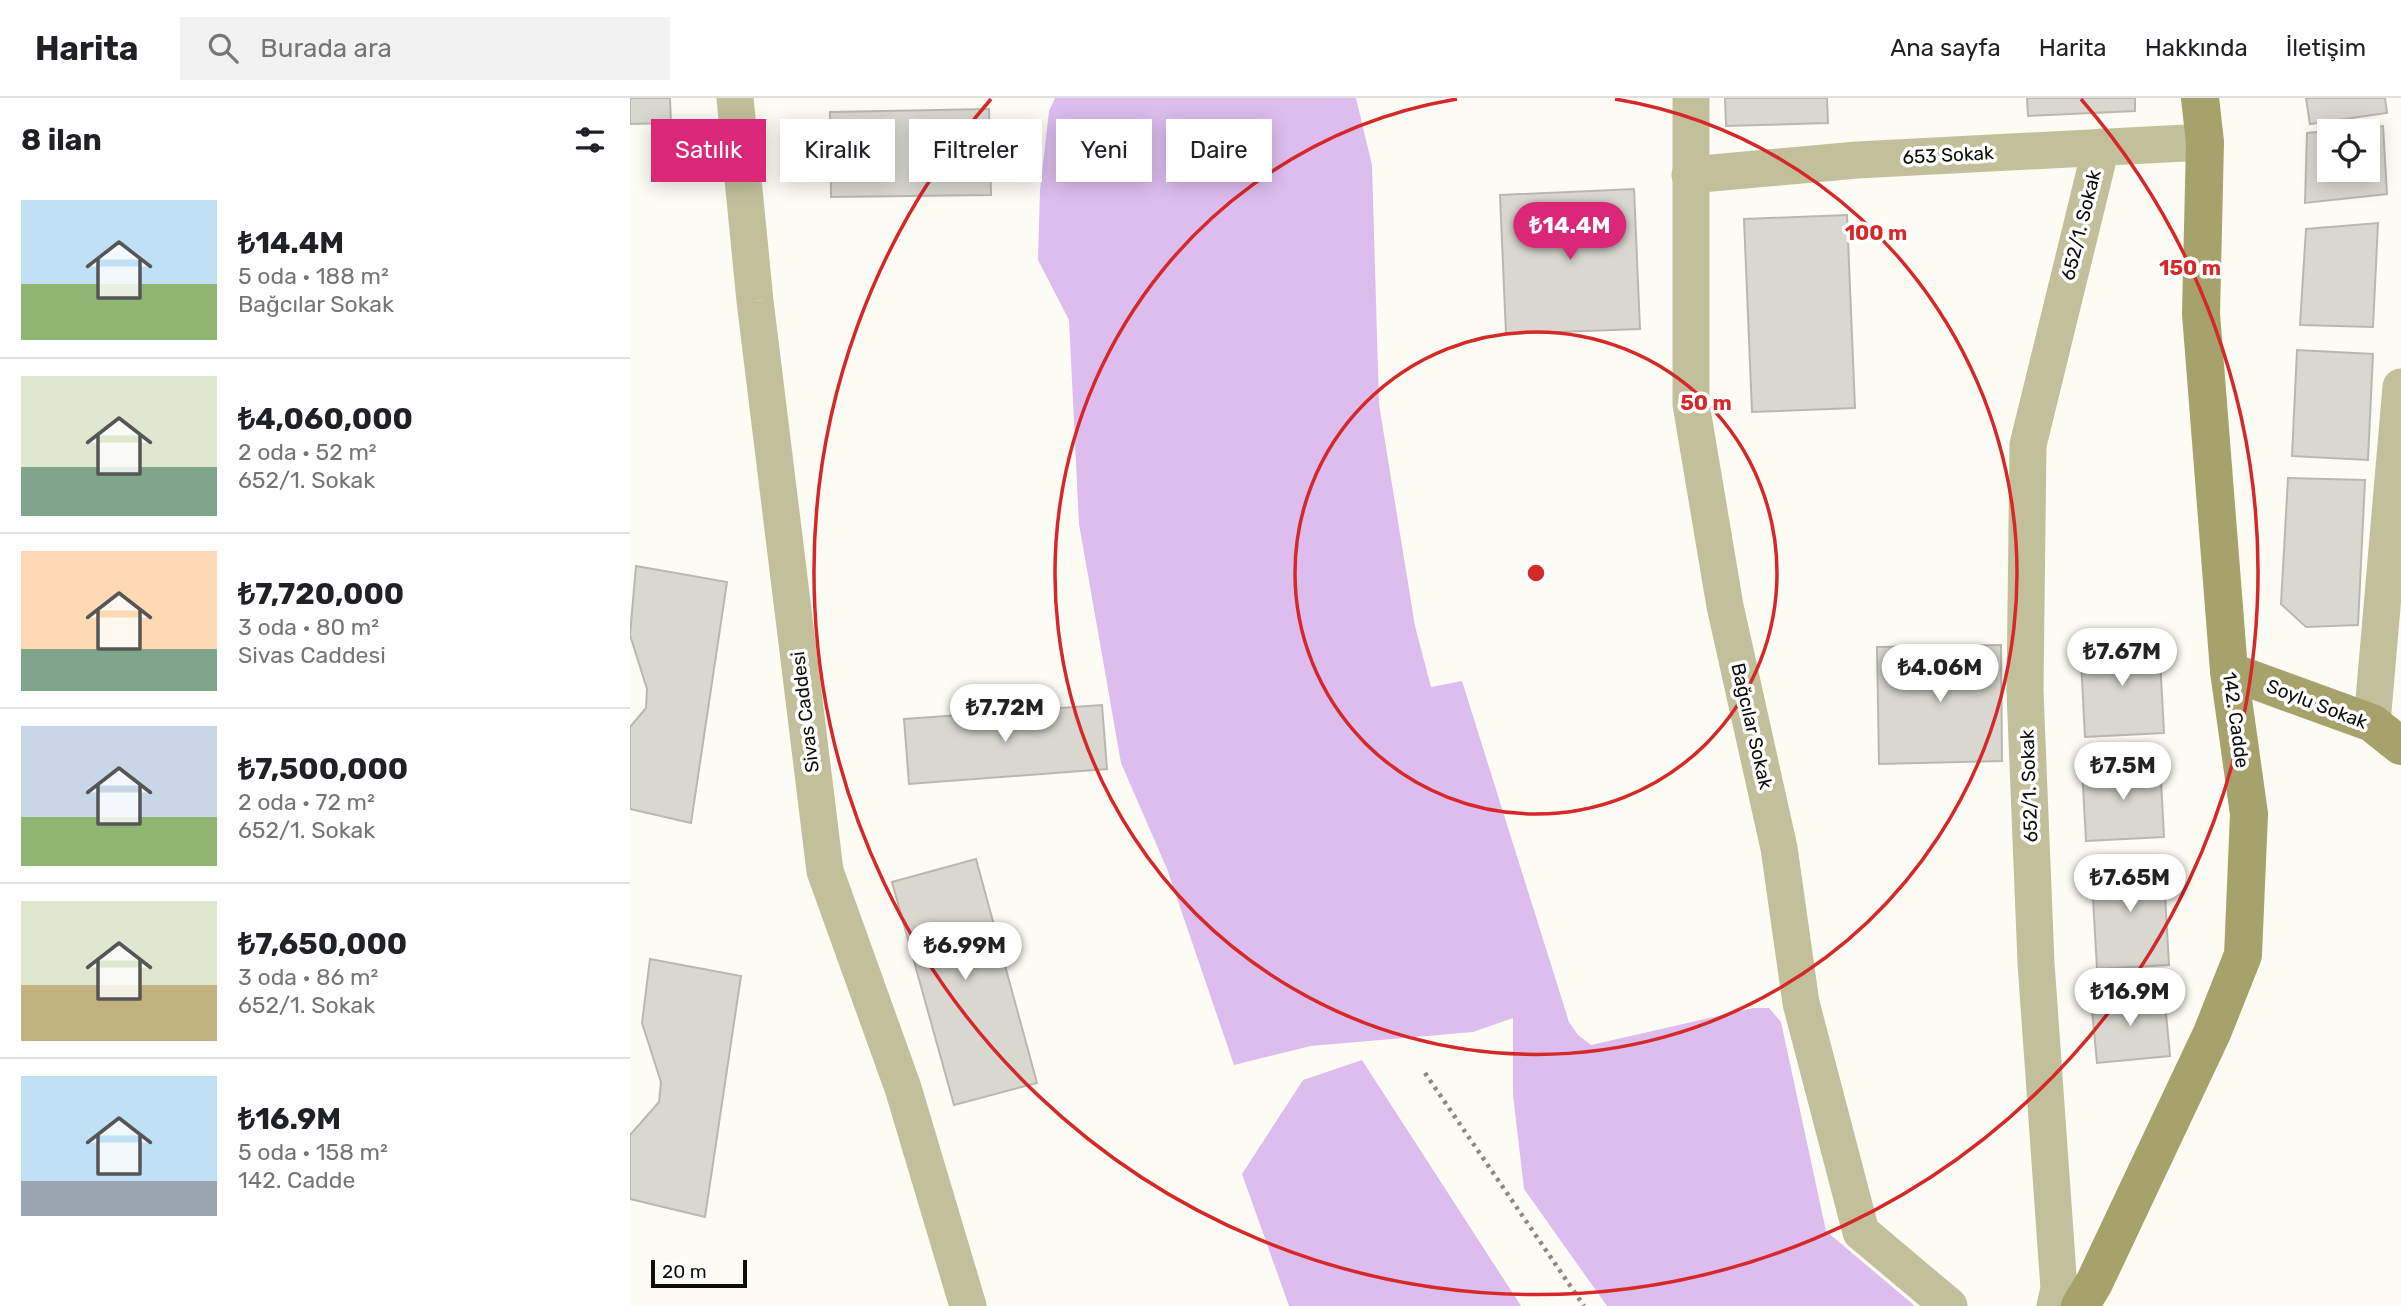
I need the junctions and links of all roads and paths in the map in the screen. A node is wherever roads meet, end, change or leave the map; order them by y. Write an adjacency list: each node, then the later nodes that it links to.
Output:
1 (735, 98): 11 (street, Sivas Caddesi)
2 (1691, 98): 6 (street, Bağcılar Sokak)
3 (2200, 98): 4 (street, 142. Cadde)
4 (2205, 142): 5 (street, 653 Sokak); 8 (street, 142. Cadde)
5 (2101, 147): 6 (street, 653 Sokak); 14 (street, 652/1. Sokak)
6 (1690, 175): 13 (street, Bağcılar Sokak)
7 (2401, 387): 9 (street)
8 (2229, 671): 9 (street, Soylu Sokak); 15 (street, 142. Cadde)
9 (2387, 735)
10 (1425, 1073): 12 (path)
11 (968, 1306)
12 (1584, 1306)
13 (1949, 1306)
14 (2055, 1306)
15 (2080, 1306)

